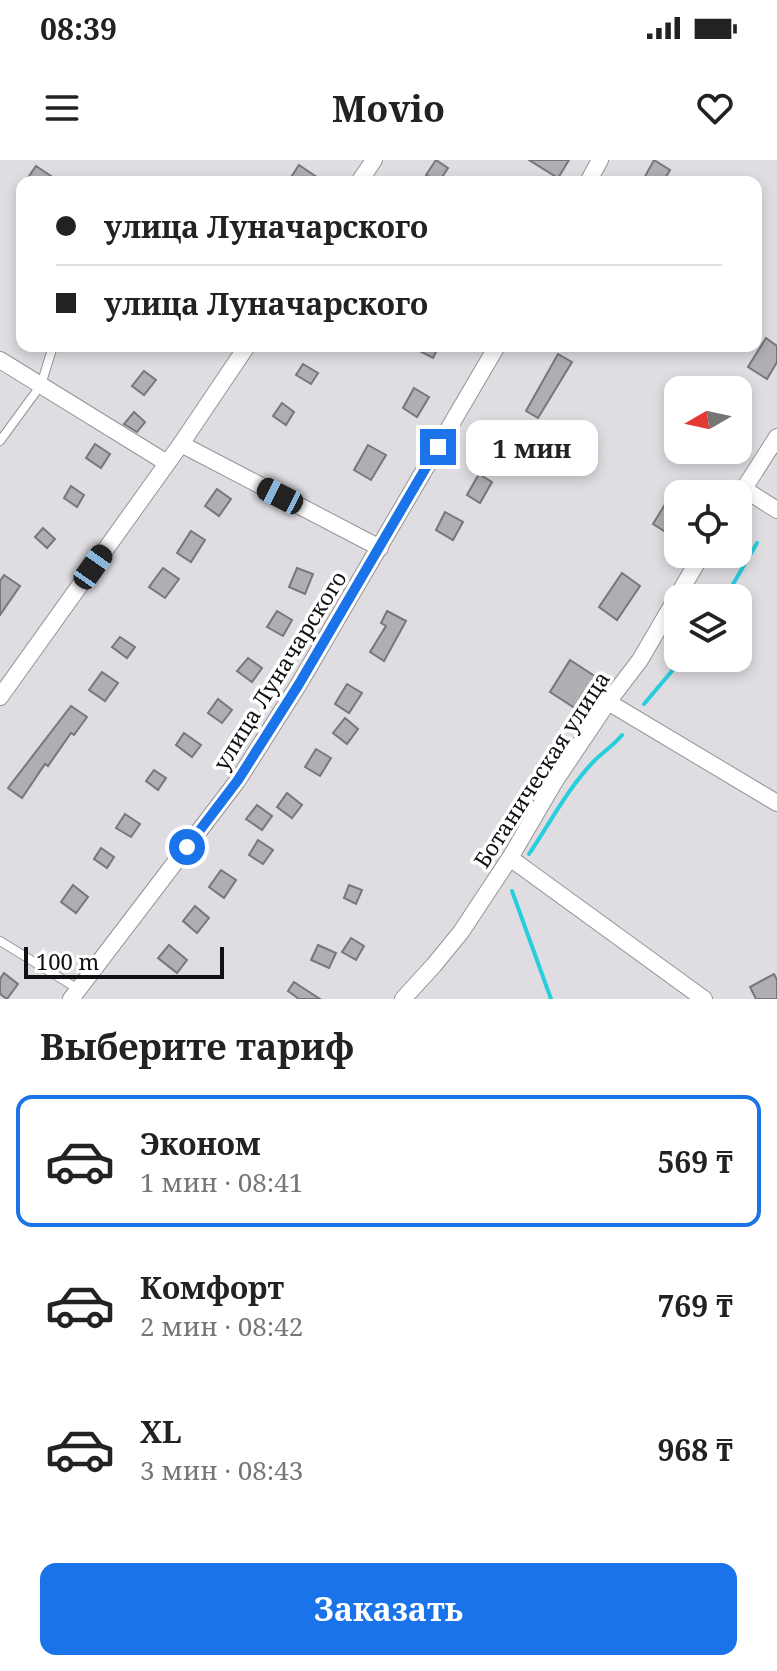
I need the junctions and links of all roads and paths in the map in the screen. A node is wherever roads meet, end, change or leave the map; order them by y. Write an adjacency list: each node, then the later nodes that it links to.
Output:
1 (51, 352): 5 (lane)
2 (243, 352): 8 (street)
3 (494, 352): 13 (street, улица Луначарского)
4 (0, 360): 5 (street)
5 (41, 385): 7 (lane); 9 (street)
6 (777, 437): 10 (street)
7 (0, 441)
8 (181, 444): 9 (street); 13 (street)
9 (167, 463): 15 (street)
10 (750, 480)
11 (752, 499): 12 (street)
12 (777, 510)
13 (380, 548): 20 (street, улица Луначарского)
14 (694, 568): 16 (street, Ботаническая улица)
15 (0, 697)
16 (608, 702): 17 (street); 18 (street, Ботаническая улица)
17 (777, 803)
18 (510, 858): 21 (street, Ботаническая улица); 22 (street)
19 (0, 941): 20 (lane)
20 (75, 994)
21 (403, 999)
22 (704, 999)

